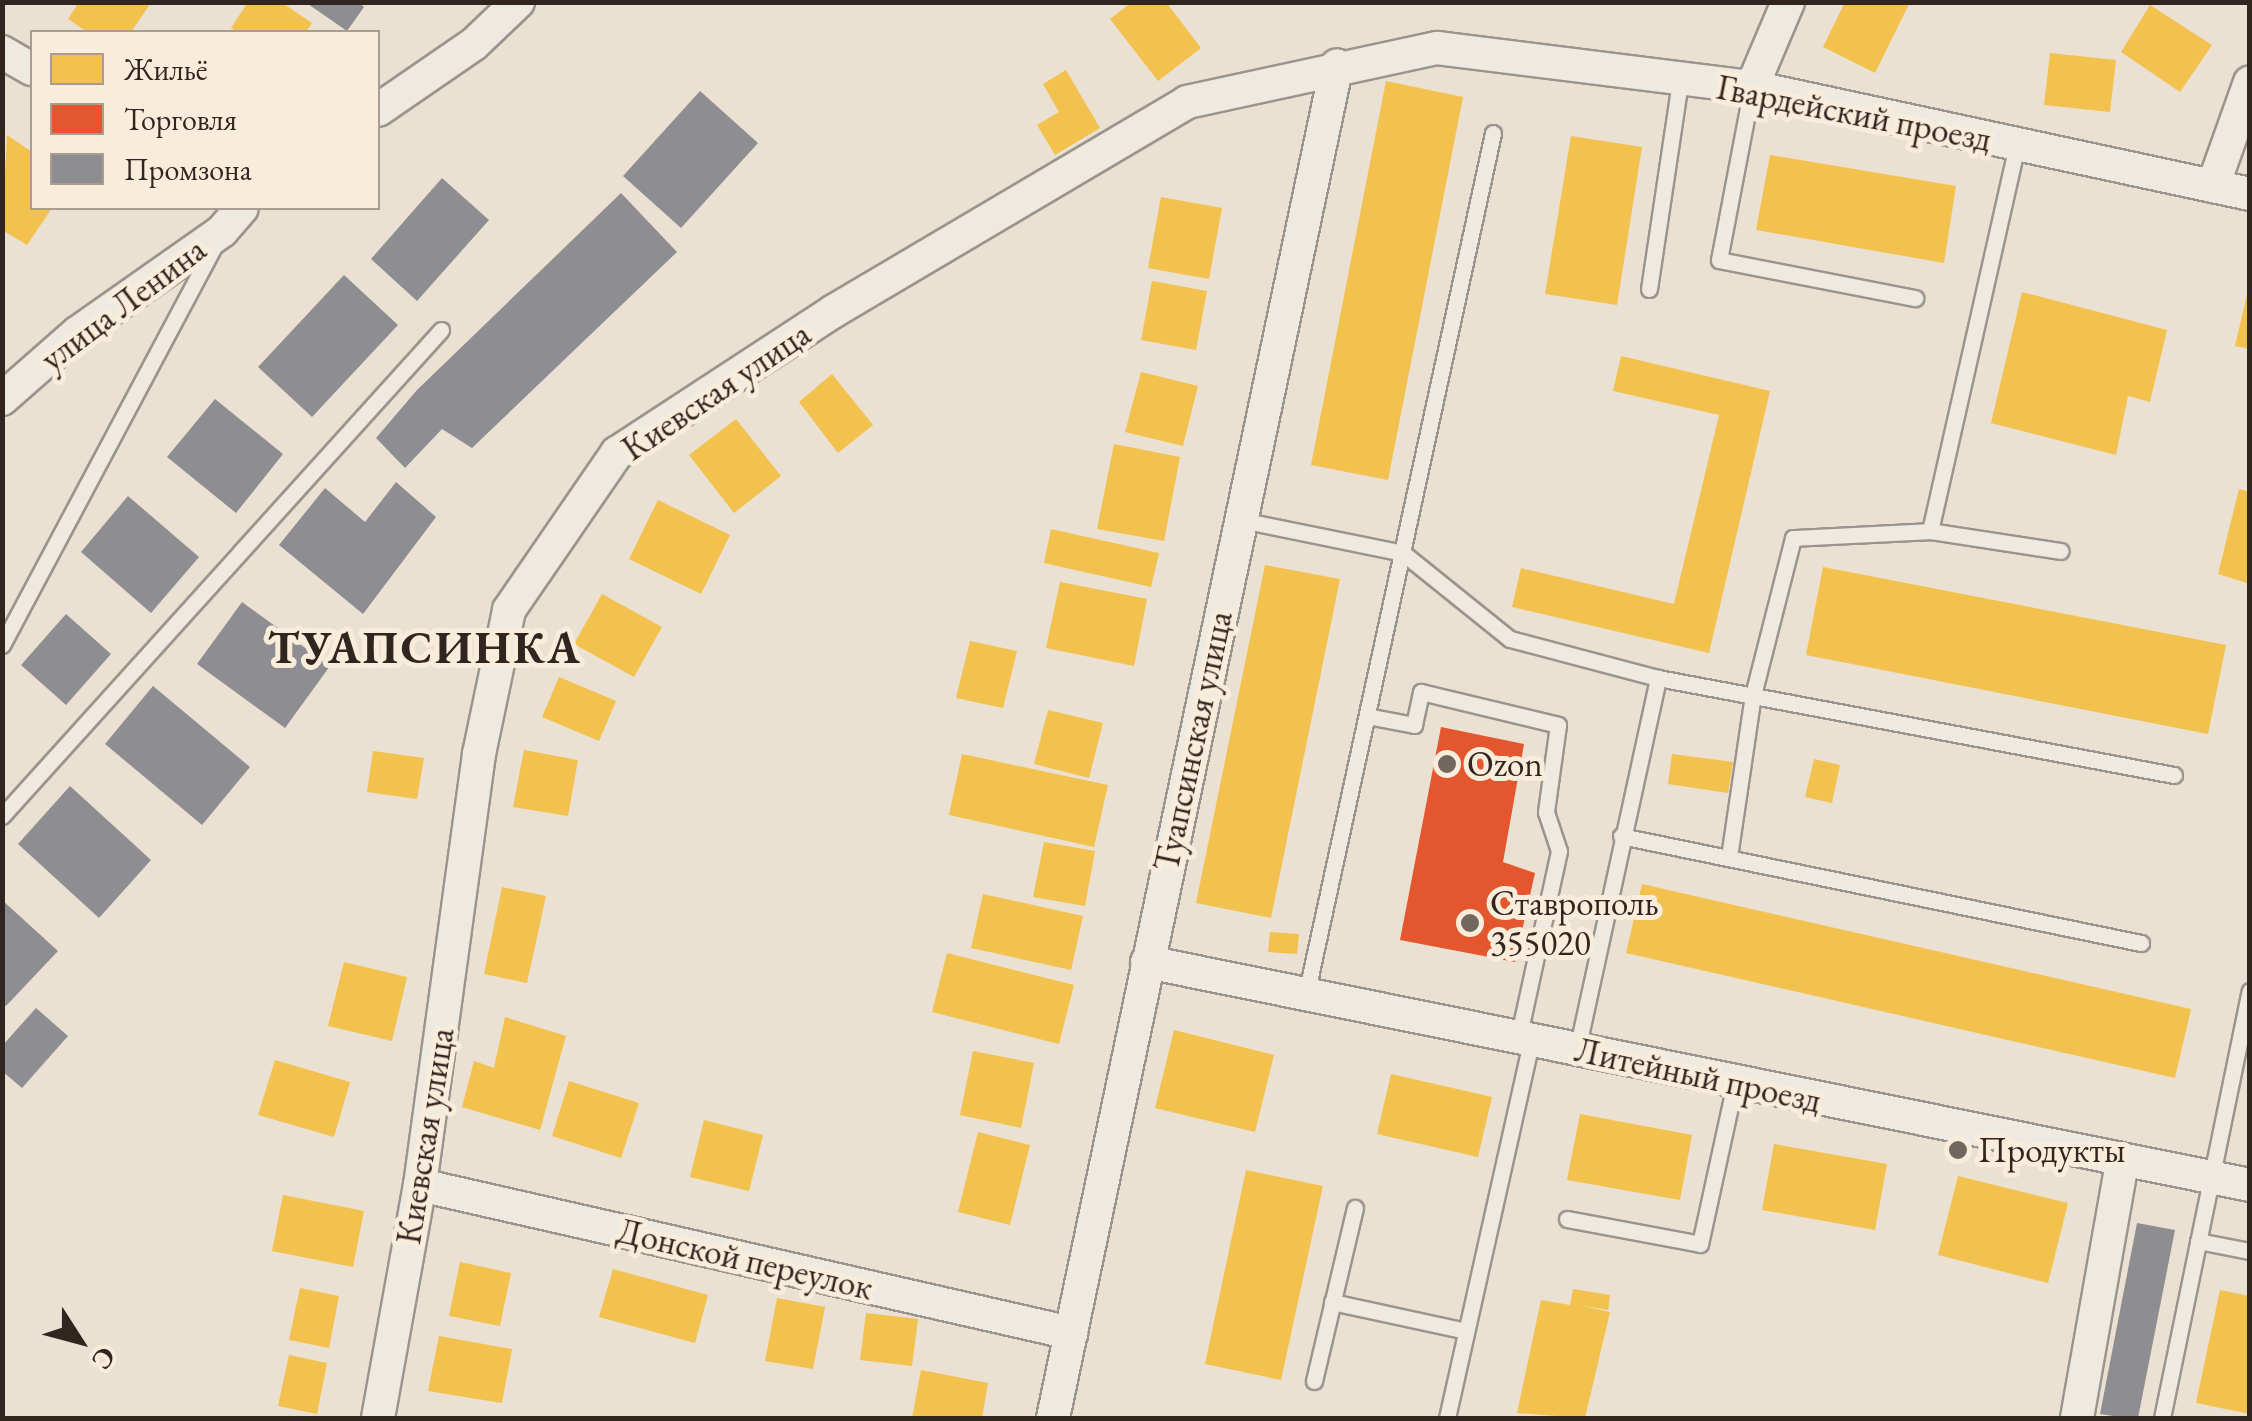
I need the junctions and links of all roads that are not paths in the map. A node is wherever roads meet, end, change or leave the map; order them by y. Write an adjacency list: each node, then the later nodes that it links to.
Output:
1 (518, 2): 9 (street)
2 (1788, 2): 8 (street)
3 (2, 52): 5 (street)
4 (1337, 65): 6 (street, Гвардейский проезд); 19 (street, Туапсинская улица); 40 (street, Киевская улица)
5 (30, 68)
6 (1680, 82): 8 (street, Гвардейский проезд); 15 (lane)
7 (2250, 82): 12 (street)
8 (1752, 87): 11 (street, Гвардейский проезд); 16 (lane)
9 (380, 109)
10 (1493, 133): 22 (lane)
11 (2017, 146): 12 (street, Гвардейский проезд); 20 (lane)
12 (2213, 186): 13 (street, Гвардейский проезд)
13 (2250, 194)
14 (232, 219): 18 (street, улица Ленина); 23 (lane)
15 (1649, 289)
16 (1914, 298)
17 (441, 330): 28 (lane)
18 (2, 399)
19 (1238, 520): 22 (lane); 32 (street, Туапсинская улица)
20 (1930, 531): 21 (lane); 25 (lane)
21 (2060, 551)
22 (1403, 552): 24 (lane); 26 (lane)
23 (2, 645)
24 (1658, 678): 25 (lane); 29 (lane)
25 (1753, 695): 27 (lane); 30 (lane)
26 (1367, 716): 34 (lane); 35 (lane)
27 (2174, 774)
28 (2, 816)
29 (1621, 836): 30 (lane); 36 (lane)
30 (1729, 857): 31 (lane)
31 (2142, 943)
32 (1147, 962): 34 (street, Литейный проезд); 48 (street, Туапсинская улица)
33 (2250, 991): 39 (lane)
34 (1306, 995): 35 (street, Литейный проезд)
35 (1524, 1040): 36 (street, Литейный проезд); 47 (lane)
36 (1578, 1050): 37 (street, Литейный проезд)
37 (1735, 1082): 38 (street, Литейный проезд); 43 (lane)
38 (2122, 1162): 39 (street, Литейный проезд); 53 (street)
39 (2210, 1177): 41 (street, Литейный проезд); 44 (lane)
40 (420, 1184): 48 (street, Донской переулок); 50 (street, Киевская улица)
41 (2250, 1185)
42 (1354, 1208): 46 (lane)
43 (1567, 1220)
44 (2198, 1241): 45 (lane); 54 (lane)
45 (2250, 1251)
46 (1332, 1302): 47 (lane); 49 (lane)
47 (1466, 1331): 52 (lane)
48 (1071, 1332): 51 (street, Туапсинская улица)
49 (1314, 1381)
50 (378, 1418)
51 (1053, 1418)
52 (1446, 1418)
53 (2077, 1418)
54 (2162, 1418)

